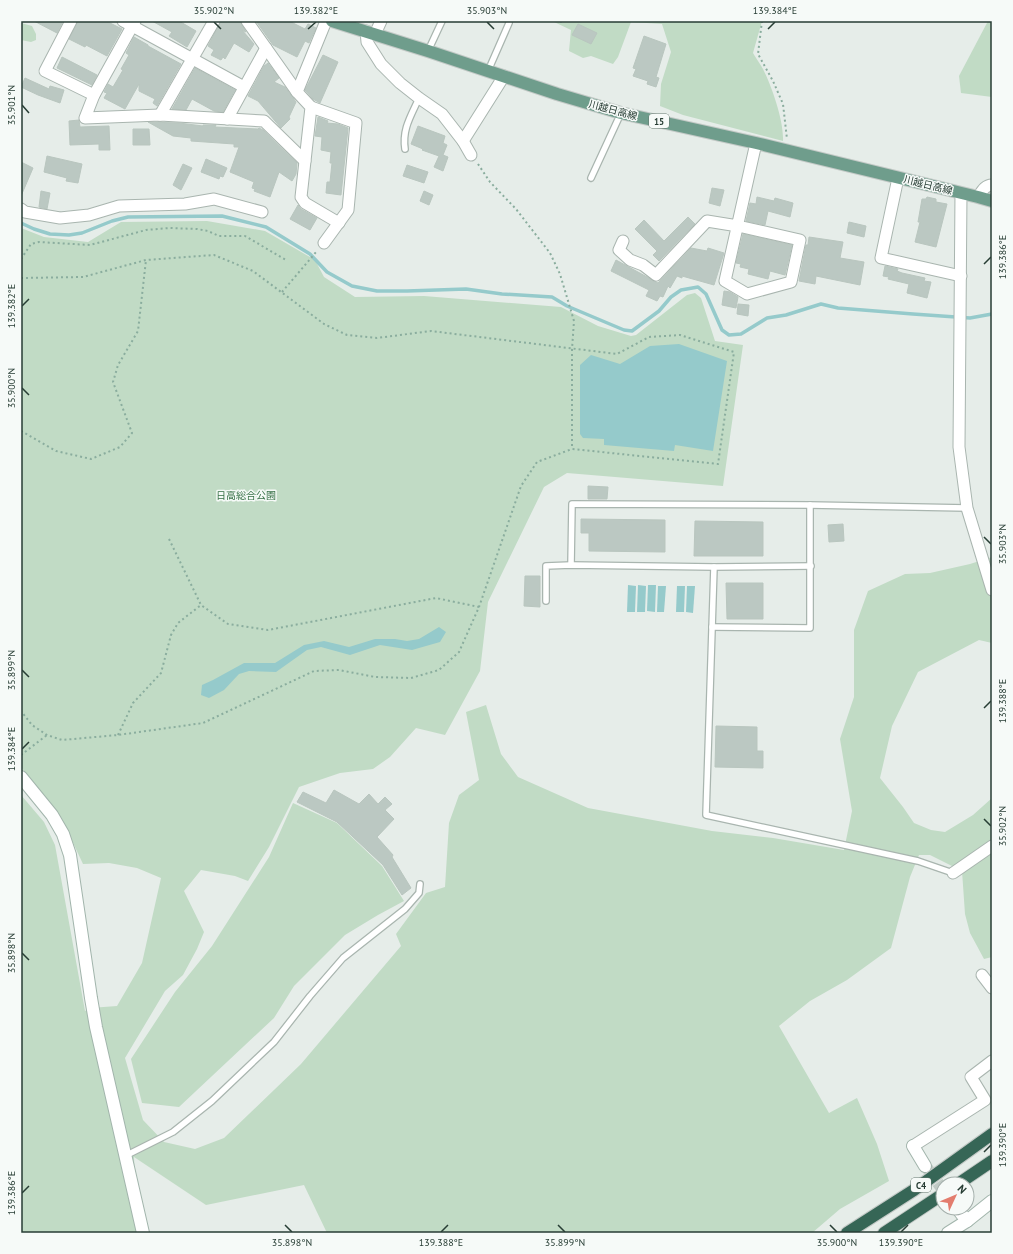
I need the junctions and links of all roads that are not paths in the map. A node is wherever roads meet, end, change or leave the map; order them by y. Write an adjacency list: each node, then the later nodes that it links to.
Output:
1 (71, 21): 18 (street)
2 (214, 21): 13 (street)
3 (247, 21): 11 (street)
4 (326, 21): 17 (street)
5 (332, 21): 10 (main road, 川越日高線 / 15)
6 (381, 21): 10 (street)
7 (442, 21): 12 (lane)
8 (130, 23): 13 (street); 18 (street)
9 (509, 23): 14 (lane)
10 (370, 33): 12 (main road, 川越日高線 / 15); 19 (street)
11 (266, 48): 16 (street); 17 (street)
12 (428, 51): 14 (main road, 川越日高線 / 15)
13 (192, 59): 16 (street); 22 (street)
14 (488, 71): 15 (main road, 川越日高線 / 15)
15 (504, 76): 21 (main road, 川越日高線 / 15); 24 (street)
16 (244, 87): 23 (street)
17 (297, 92): 20 (street)
18 (94, 95): 22 (street)
19 (419, 98): 24 (street); 26 (lane)
20 (311, 107): 28 (street); 37 (street)
21 (621, 113): 25 (main road, 川越日高線 / 15); 29 (lane)
22 (160, 115): 23 (street)
23 (227, 119): 28 (street)
24 (463, 141): 27 (street)
25 (756, 143): 30 (main road, 川越日高線 / 15); 38 (street)
26 (405, 149)
27 (471, 155)
28 (305, 161): 37 (street)
29 (591, 178)
30 (898, 178): 32 (main road, 川越日高線 / 15); 41 (street)
31 (992, 186): 33 (street)
32 (961, 193): 33 (main road, 川越日高線 / 15); 41 (street)
33 (978, 197): 34 (main road, 川越日高線 / 15)
34 (992, 201)
35 (21, 210): 36 (street)
36 (262, 212)
37 (339, 223): 40 (street)
38 (738, 226): 38 (street); 39 (street)
39 (623, 241)
40 (324, 243)
41 (961, 276): 43 (street)
42 (810, 505): 43 (lane); 44 (lane); 45 (lane)
43 (966, 508): 47 (street)
44 (571, 565): 46 (lane); 48 (lane)
45 (811, 566): 46 (lane); 49 (lane)
46 (714, 567): 49 (lane)
47 (992, 590)
48 (546, 601)
49 (712, 627): 52 (lane)
50 (21, 777): 59 (street)
51 (992, 846): 52 (street)
52 (953, 873)
53 (420, 884): 59 (lane)
54 (982, 975): 55 (street)
55 (992, 988)
56 (992, 1061): 58 (street)
57 (992, 1134): 68 (highway, C4)
58 (913, 1146): 61 (street)
59 (125, 1156): 67 (street)
60 (992, 1161): 62 (highway)
61 (925, 1166)
62 (970, 1176)
63 (935, 1199): 69 (highway, C4)
64 (992, 1201): 66 (street)
65 (963, 1216): 66 (street)
66 (967, 1221): 70 (street)
67 (143, 1233)
68 (847, 1233)
69 (884, 1233)
70 (948, 1233)

